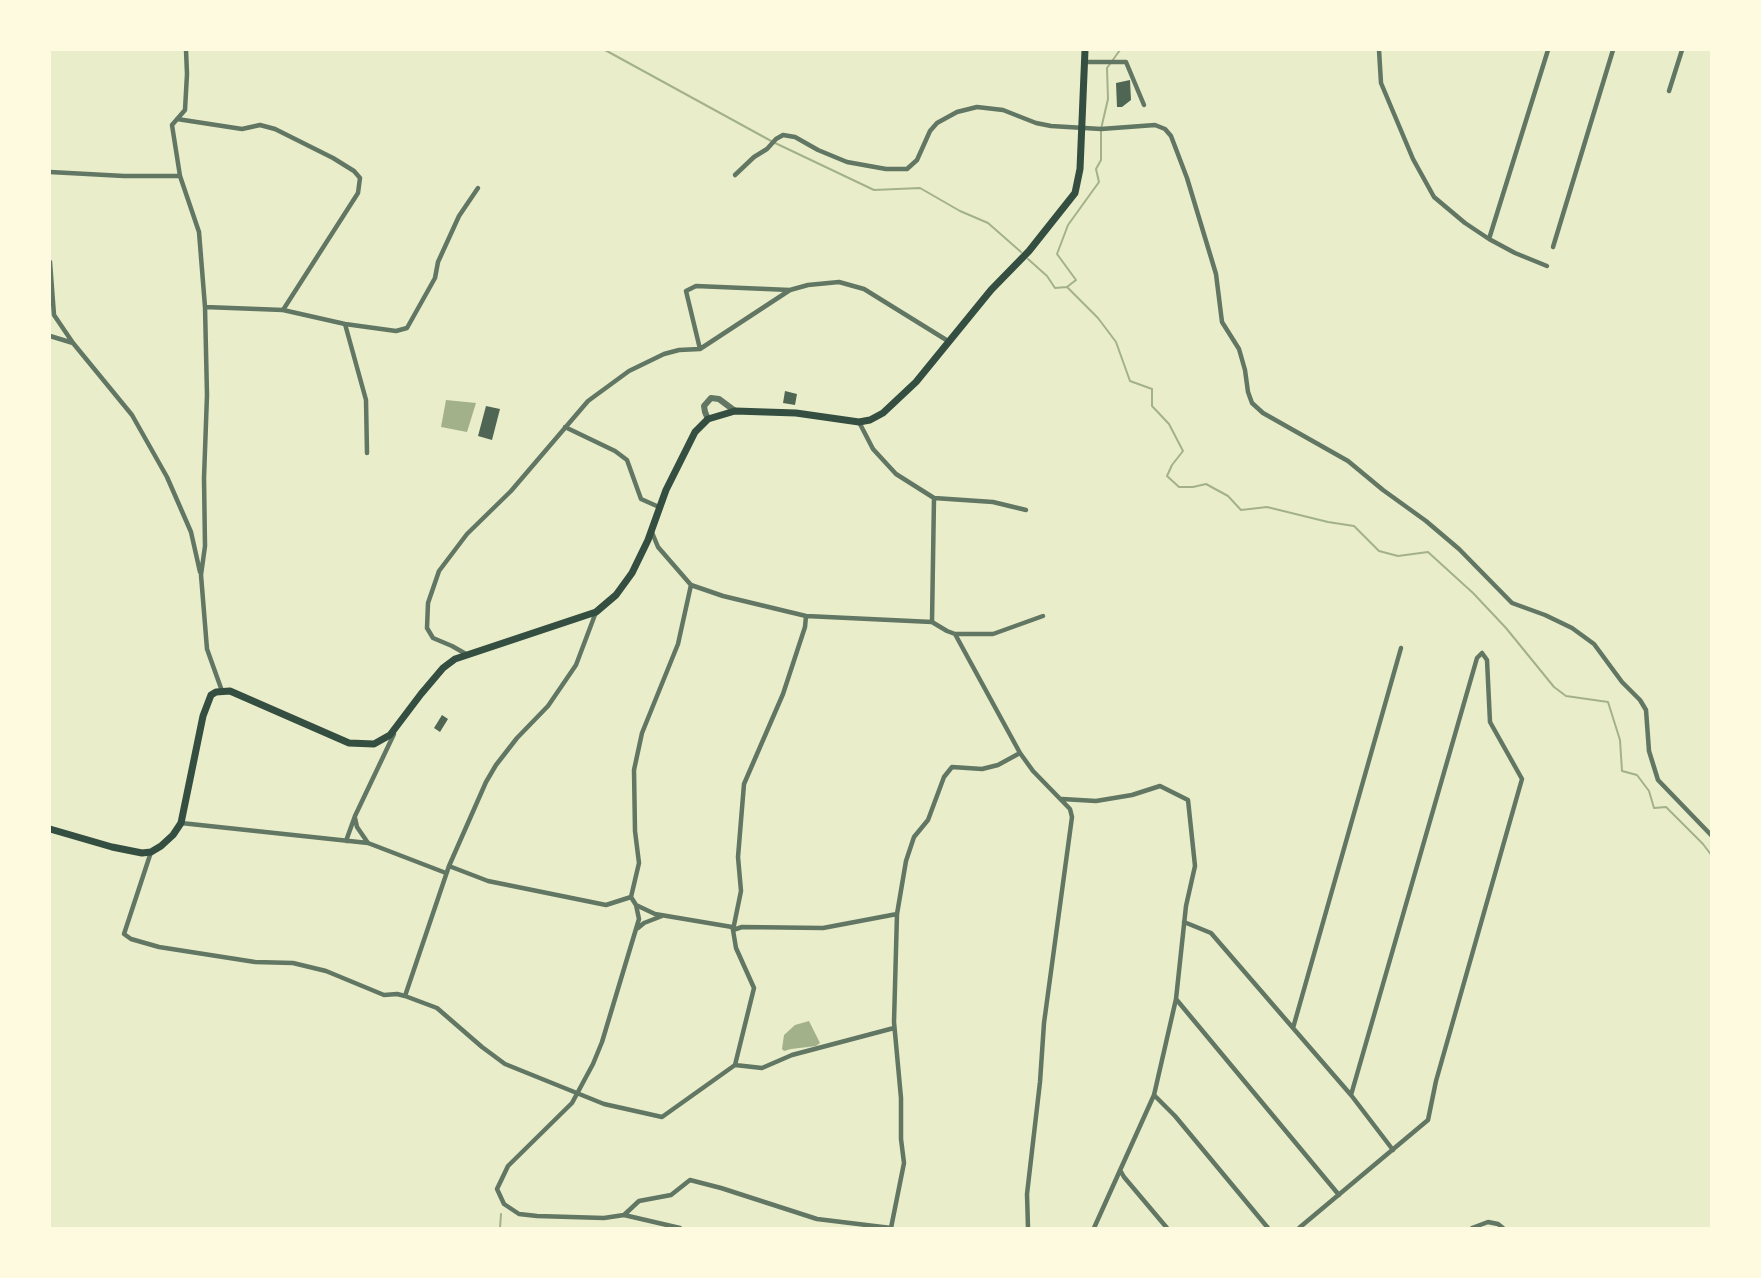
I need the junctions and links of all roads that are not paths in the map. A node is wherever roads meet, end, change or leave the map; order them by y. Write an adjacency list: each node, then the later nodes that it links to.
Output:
1 (186, 50): 10 (street)
2 (1085, 50): 7 (main road)
3 (1379, 50): 16 (street)
4 (1548, 50): 16 (street)
5 (1613, 50): 17 (street)
6 (1682, 50): 8 (street)
7 (1084, 62): 9 (street); 11 (main road)
8 (1669, 91)
9 (1144, 105)
10 (177, 119): 14 (street); 22 (street)
11 (1081, 127): 13 (street); 25 (main road); 53 (street)
12 (50, 172): 14 (street)
13 (735, 175)
14 (180, 176): 21 (street)
15 (478, 188): 23 (street)
16 (1489, 239): 19 (street)
17 (1553, 247)
18 (50, 262): 26 (street)
19 (1547, 266)
20 (790, 290): 25 (street); 27 (street); 27 (street)
21 (205, 307): 22 (street); 37 (street)
22 (283, 310): 23 (street)
23 (345, 324): 32 (street)
24 (50, 336): 26 (street)
25 (948, 340): 30 (main road)
26 (73, 343): 37 (street)
27 (700, 349): 31 (street)
28 (735, 411): 29 (main road); 29 (street); 30 (main road)
29 (708, 419): 34 (main road)
30 (859, 422): 33 (street)
31 (565, 427): 34 (street); 45 (street)
32 (367, 453)
33 (934, 498): 35 (street); 42 (street)
34 (659, 507): 36 (main road)
35 (1026, 510)
36 (651, 530): 38 (street); 39 (main road)
37 (201, 575): 46 (street)
38 (691, 585): 40 (street); 59 (street)
39 (596, 612): 45 (main road); 57 (street)
40 (806, 616): 42 (street); 65 (street)
41 (1044, 616): 43 (street)
42 (932, 622): 43 (street)
43 (955, 634): 48 (street)
44 (1401, 648): 69 (street)
45 (466, 654): 47 (main road)
46 (222, 691): 47 (main road); 51 (main road)
47 (399, 725): 50 (street)
48 (1020, 753): 49 (street); 61 (street)
49 (1062, 800): 63 (street); 80 (street)
50 (355, 816): 54 (street); 55 (street)
51 (181, 824): 54 (street); 56 (main road)
52 (50, 829): 56 (main road)
53 (1712, 836)
54 (346, 841): 55 (street)
55 (368, 843): 58 (street)
56 (151, 852): 66 (street)
57 (449, 866): 58 (street); 59 (street)
58 (446, 873): 66 (street)
59 (631, 897): 60 (street)
60 (636, 905): 62 (street); 64 (street)
61 (897, 914): 65 (street); 68 (street)
62 (665, 916): 64 (street); 65 (street)
63 (1184, 922): 67 (street); 69 (street)
64 (636, 930): 71 (street)
65 (733, 930): 70 (street)
66 (405, 996): 71 (street)
67 (1176, 999): 72 (street); 76 (street)
68 (894, 1028): 70 (street); 79 (street)
69 (1293, 1028): 73 (street)
70 (735, 1065): 71 (street)
71 (577, 1093): 77 (street)
72 (1154, 1095): 75 (street); 83 (street)
73 (1351, 1095): 74 (street); 74 (street)
74 (1393, 1150): 76 (street)
75 (1120, 1170): 81 (street); 82 (street)
76 (1339, 1195): 84 (street)
77 (624, 1215): 78 (street); 79 (street)
78 (680, 1228)
79 (891, 1228)
80 (1028, 1228)
81 (1094, 1228)
82 (1167, 1228)
83 (1268, 1228)
84 (1299, 1228)
85 (1472, 1228): 86 (street)
86 (1503, 1228)

